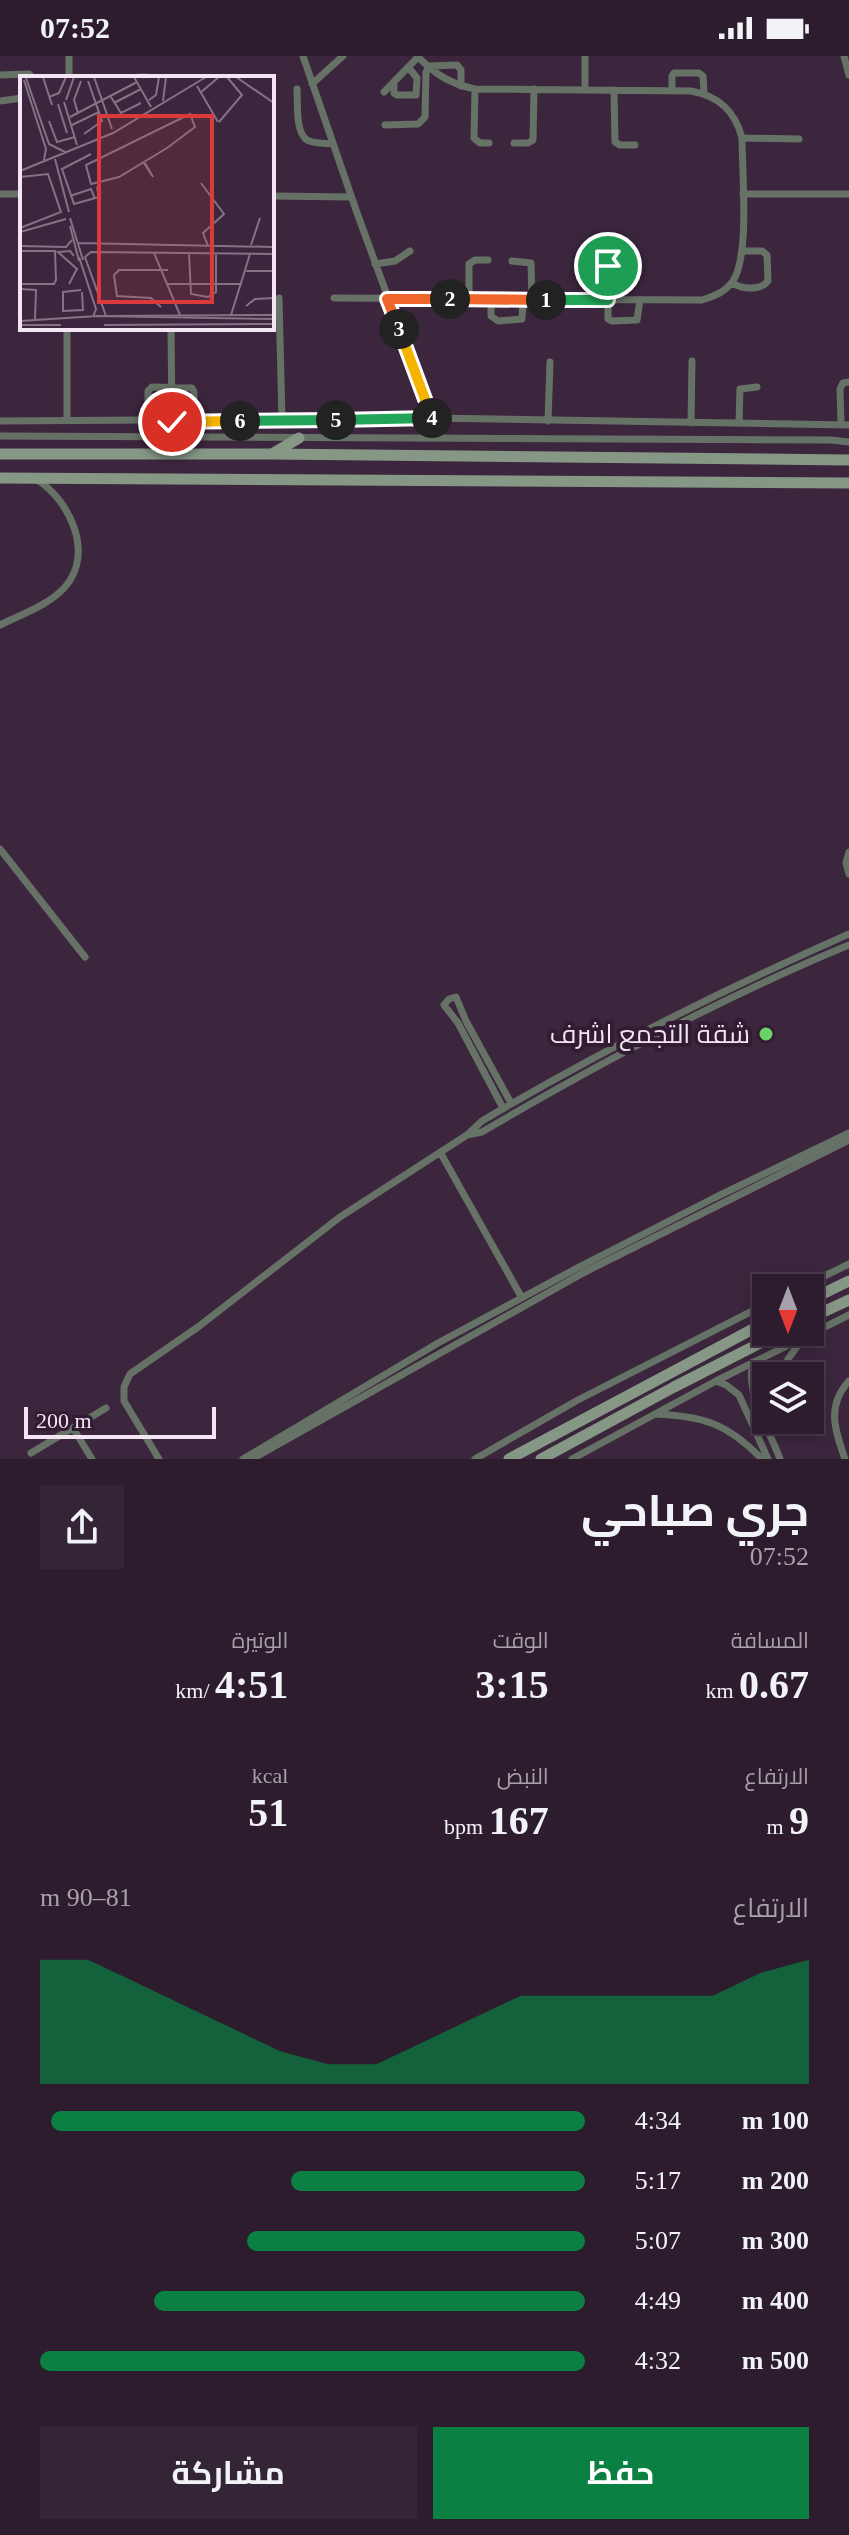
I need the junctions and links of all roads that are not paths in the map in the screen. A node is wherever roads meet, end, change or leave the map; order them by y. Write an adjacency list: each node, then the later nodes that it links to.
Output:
1 (303, 56): 12 (street)
2 (343, 56): 12 (street)
3 (418, 56): 6 (street); 7 (street)
4 (585, 56): 17 (street)
5 (844, 56): 9 (street)
6 (429, 67): 13 (street); 13 (street); 24 (street)
7 (409, 68): 11 (street); 11 (street)
8 (0, 75): 10 (street)
9 (849, 75)
10 (31, 76)
11 (394, 82): 20 (street)
12 (312, 84): 29 (street)
13 (461, 86): 15 (street)
14 (297, 89): 29 (street)
15 (475, 89): 16 (street); 27 (street)
16 (534, 89): 17 (street); 28 (street)
17 (585, 90): 18 (street)
18 (614, 90): 19 (street); 30 (street)
19 (672, 91): 21 (street); 21 (street)
20 (384, 92)
21 (704, 93): 25 (street)
22 (20, 98): 23 (street)
23 (0, 101)
24 (385, 125)
25 (742, 138): 26 (street); 31 (street)
26 (799, 139)
27 (489, 143)
28 (514, 143)
29 (333, 144): 34 (street)
30 (635, 145)
31 (743, 194): 32 (street); 36 (street)
32 (849, 194)
33 (274, 196): 34 (street)
34 (351, 197): 40 (street)
35 (410, 251): 40 (street)
36 (742, 251): 41 (street); 41 (street)
37 (488, 260): 45 (street)
38 (512, 261): 47 (street)
39 (629, 261): 48 (street)
40 (375, 264): 44 (street)
41 (732, 283): 49 (street)
42 (279, 298): 60 (street)
43 (334, 298): 44 (street)
44 (387, 299): 45 (street); 59 (street)
45 (469, 299): 46 (street)
46 (491, 299): 47 (street); 47 (street)
47 (527, 300): 48 (street)
48 (608, 300): 49 (street); 49 (street)
49 (640, 300)
50 (171, 330): 56 (street)
51 (67, 332): 62 (street)
52 (692, 361): 65 (street)
53 (550, 362): 63 (street)
54 (849, 382): 67 (street)
55 (757, 387): 66 (street)
56 (172, 388): 57 (street); 58 (street); 64 (street)
57 (148, 410)
58 (194, 410)
59 (432, 418): 60 (street); 63 (street); 70 (street); 71 (street)
60 (282, 420): 64 (street)
61 (0, 421): 62 (street)
62 (67, 421): 64 (street)
63 (548, 421): 65 (street)
64 (172, 422)
65 (691, 423): 66 (street)
66 (739, 423): 67 (street)
67 (845, 424)
68 (0, 436): 69 (street)
69 (299, 438): 70 (street); 74 (street)
70 (431, 438): 71 (street)
71 (441, 438): 72 (street)
72 (849, 442)
73 (0, 454): 74 (street)
74 (272, 454): 75 (street)
75 (849, 460)
76 (0, 478): 77 (street)
77 (34, 478): 78 (street); 79 (street)
78 (849, 483)
79 (0, 625)
80 (0, 849): 87 (street)
81 (849, 852): 82 (street)
82 (849, 874)
83 (849, 934): 84 (street)
84 (830, 943): 86 (street); 88 (street)
85 (849, 945): 86 (street)
86 (834, 952): 88 (street)
87 (85, 957)
88 (675, 1019): 89 (street); 90 (street)
89 (551, 1080): 90 (street); 91 (street)
90 (556, 1088): 94 (street)
91 (511, 1103): 92 (street); 92 (street)
92 (503, 1108): 94 (street)
93 (849, 1133): 97 (street)
94 (467, 1135): 96 (street)
95 (849, 1140): 97 (street)
96 (440, 1152): 103 (street); 129 (street)
97 (658, 1230): 99 (street)
98 (849, 1264): 100 (street)
99 (581, 1270): 103 (street); 110 (street)
100 (824, 1276)
101 (849, 1281): 102 (street)
102 (824, 1293)
103 (522, 1298): 110 (street)
104 (849, 1300): 106 (street)
105 (752, 1311): 132 (street)
106 (824, 1312)
107 (849, 1315): 108 (street)
108 (824, 1326)
109 (752, 1330): 126 (street)
110 (440, 1346): 130 (street); 131 (street)
111 (755, 1346): 121 (street)
112 (784, 1346): 113 (street)
113 (753, 1362)
114 (752, 1363): 116 (street)
115 (752, 1365): 118 (street)
116 (716, 1381): 120 (street); 135 (street)
117 (849, 1381): 137 (street)
118 (752, 1388)
119 (106, 1408): 122 (street)
120 (653, 1414): 124 (street); 135 (street)
121 (600, 1426): 124 (street); 133 (street)
122 (73, 1428): 125 (street); 128 (street)
123 (771, 1434): 136 (street)
124 (607, 1439): 134 (street)
125 (31, 1453)
126 (531, 1453): 127 (street)
127 (511, 1458)
128 (92, 1459)
129 (159, 1459)
130 (243, 1459)
131 (252, 1459)
132 (475, 1459)
133 (541, 1459)
134 (572, 1459)
135 (765, 1459)
136 (780, 1459)
137 (845, 1459)

